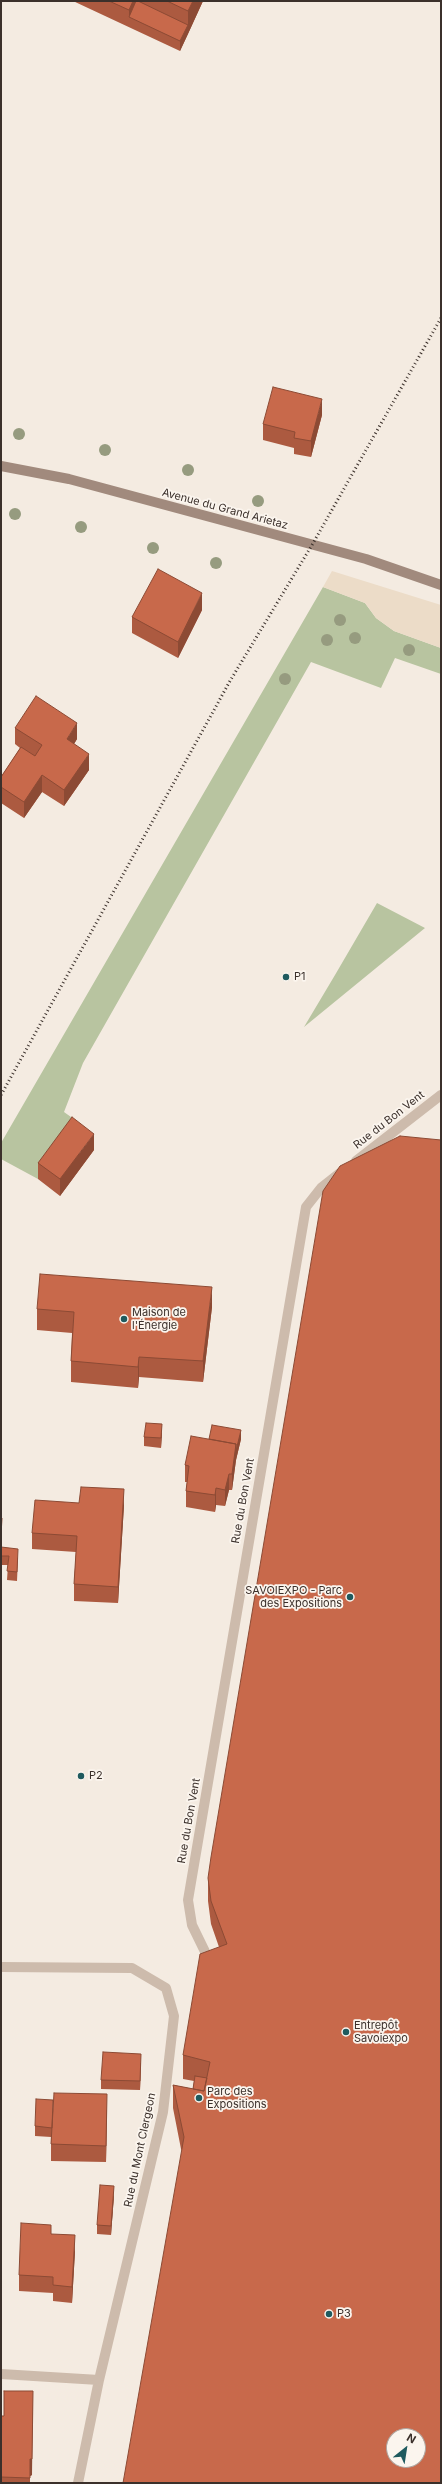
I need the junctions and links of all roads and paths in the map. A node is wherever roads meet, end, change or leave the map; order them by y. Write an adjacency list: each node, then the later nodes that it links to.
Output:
1 (1, 466): 2 (main road, Avenue du Grand Arietaz)
2 (441, 585)
3 (441, 1095): 5 (street, Rue du Bon Vent)
4 (1, 1967): 7 (street, Rue du Mont Clergeon)
5 (213, 1969)
6 (1, 2374): 7 (street)
7 (99, 2380): 8 (street, Rue du Mont Clergeon)
8 (78, 2483)

